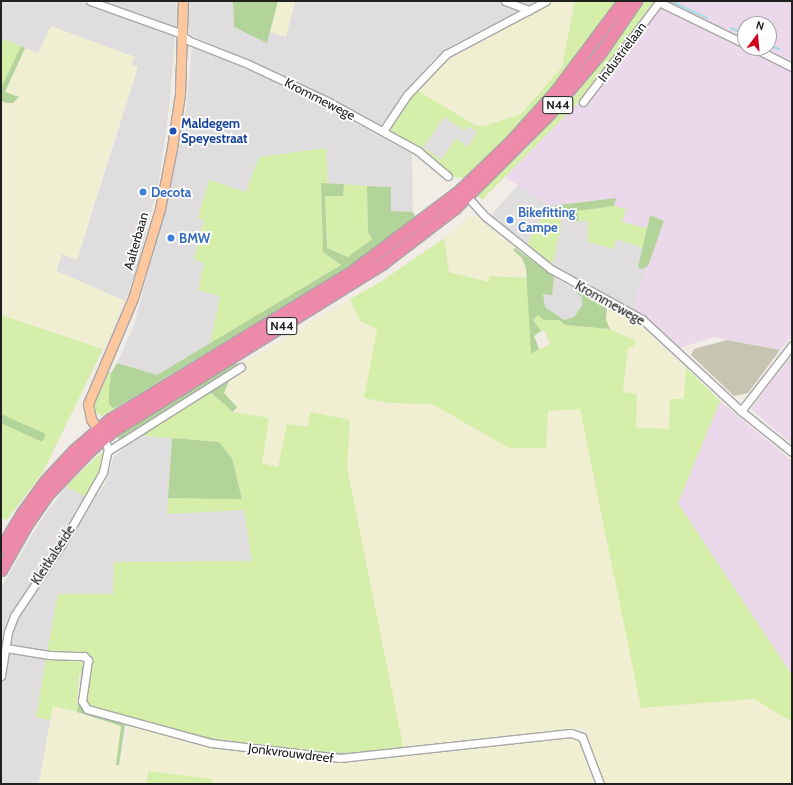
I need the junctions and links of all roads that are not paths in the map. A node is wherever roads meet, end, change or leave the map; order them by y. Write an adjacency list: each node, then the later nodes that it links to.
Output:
1 (90, 1): 9 (street, Krommewege)
2 (183, 1): 9 (main road, Aalterbaan)
3 (505, 1): 8 (street)
4 (546, 1): 8 (street)
5 (623, 1): 16 (highway, N44)
6 (636, 1): 16 (highway, N44)
7 (660, 1): 10 (street, Industrielaan); 13 (street, Industrielaan)
8 (529, 10): 14 (street)
9 (183, 37): 14 (street, Krommewege); 20 (main road, Aalterbaan)
10 (737, 40)
11 (770, 56): 12 (street)
12 (792, 67)
13 (583, 102)
14 (383, 131): 15 (street, Krommewege)
15 (448, 176)
16 (464, 193): 19 (street, Krommewege); 20 (highway, N44)
17 (792, 345): 19 (street)
18 (241, 368): 21 (street)
19 (741, 411): 22 (street, Krommewege)
20 (101, 433): 21 (street); 23 (highway, N44); 24 (highway, N44)
21 (108, 451): 25 (street, Kleitkalseide)
22 (792, 452)
23 (1, 548)
24 (1, 570)
25 (6, 648): 26 (street, Kleitkalseide); 27 (street, Jonkvrouwdreef)
26 (1, 676)
27 (600, 784)

